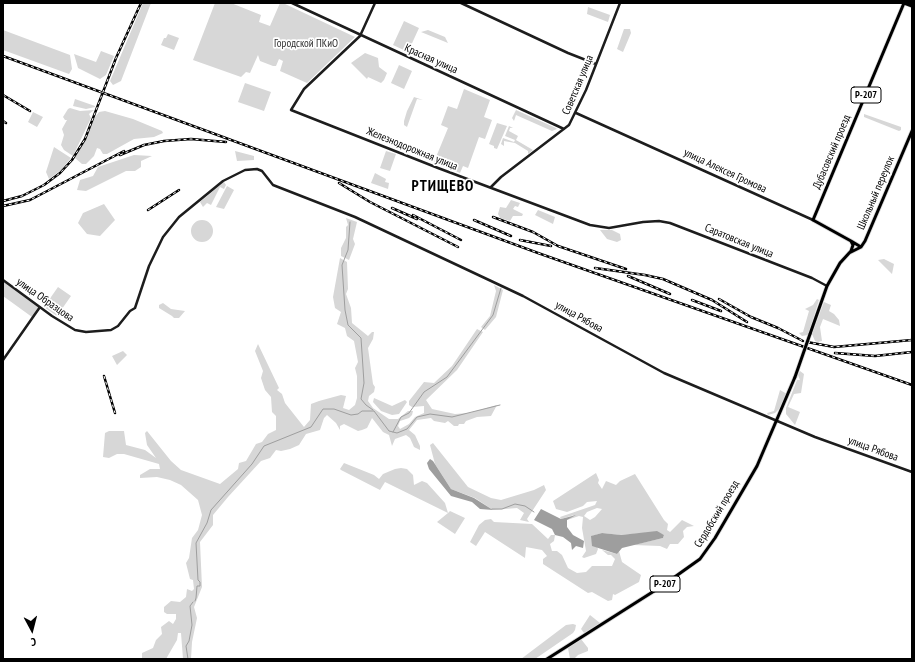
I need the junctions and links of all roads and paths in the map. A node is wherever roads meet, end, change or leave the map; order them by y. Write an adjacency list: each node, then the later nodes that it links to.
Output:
1 (292, 3): 7 (street, Красная улица)
2 (375, 3): 7 (street)
3 (461, 3): 8 (street)
4 (620, 3): 8 (street, Советская улица)
5 (904, 3): 6 (main road, Р-207); 13 (main road, Дубасовский проезд / Р-207)
6 (912, 6)
7 (360, 36): 10 (street, Красная улица); 12 (street, Железнодорожная улица)
8 (596, 64): 9 (street, Советская улица)
9 (576, 113): 10 (street, Советская улица); 13 (street, улица Алексея Громова)
10 (564, 129): 12 (street, Советская улица)
11 (912, 131): 16 (main road, Школьный переулок)
12 (491, 188): 14 (street, Железнодорожная улица)
13 (813, 220): 15 (main road, улица Алексея Громова)
14 (643, 222): 19 (street, Саратовская улица)
15 (851, 241): 16 (main road, улица Алексея Громова); 17 (main road, Р-207)
16 (861, 247): 17 (main road, Школьный переулок / Р-207)
17 (848, 254): 19 (main road, Р-207)
18 (3, 280): 20 (street, улица Образцова)
19 (827, 286): 23 (main road, Сердобский проезд / Р-207, bridge)
20 (40, 307): 21 (street, улица Образцова); 22 (street)
21 (102, 332): 23 (street, улица Рябова)
22 (3, 360)
23 (776, 420): 24 (street, улица Рябова); 25 (main road, Сердобский проезд / Р-207)
24 (912, 472)
25 (547, 659)

